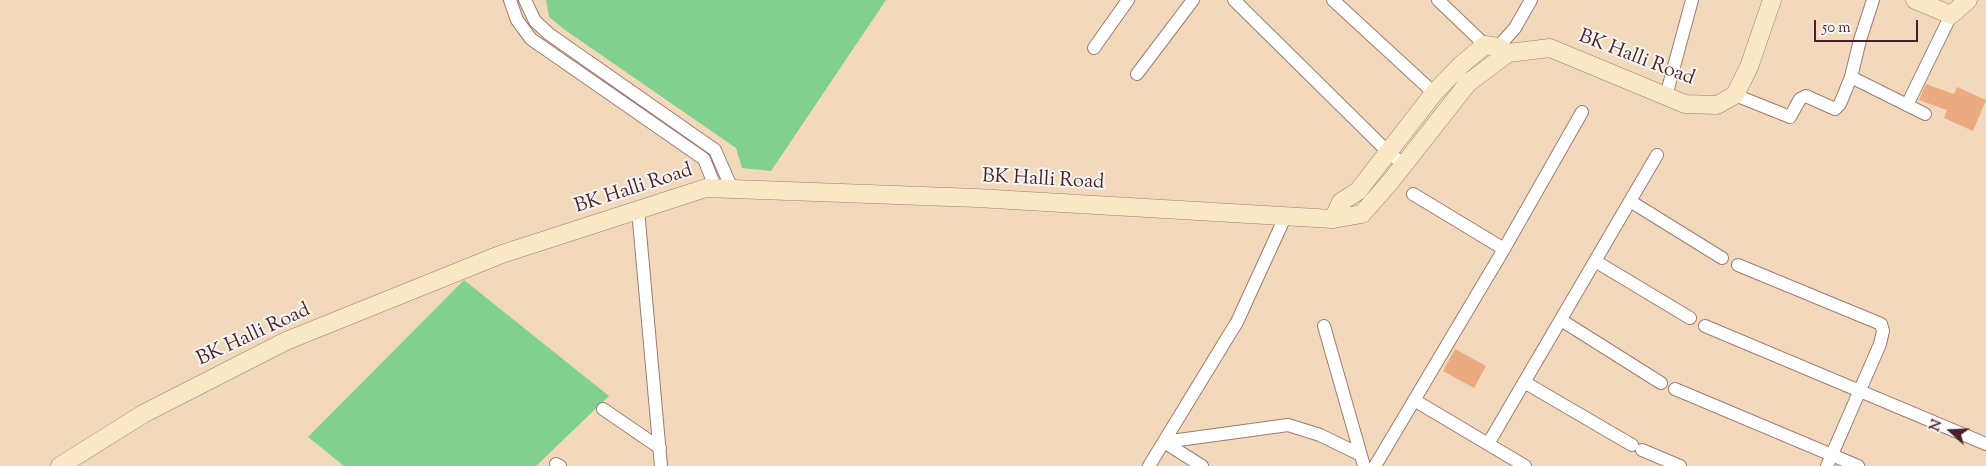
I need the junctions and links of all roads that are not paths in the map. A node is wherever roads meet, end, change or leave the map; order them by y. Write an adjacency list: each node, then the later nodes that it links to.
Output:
1 (510, 0): 28 (street)
2 (525, 0): 28 (street)
3 (1128, 0): 15 (street)
4 (1193, 0): 17 (street)
5 (1234, 0): 25 (street)
6 (1333, 0): 19 (street)
7 (1438, 0): 16 (street)
8 (1531, 0): 16 (street)
9 (1692, 0): 21 (street)
10 (1772, 0): 20 (main road)
11 (1873, 0): 18 (street)
12 (1915, 0): 14 (main road)
13 (1968, 0): 14 (main road)
14 (1951, 15): 22 (street)
15 (1094, 48)
16 (1497, 48): 19 (main road); 21 (main road, BK Halli Road); 27 (main road, BK Halli Road)
17 (1137, 74)
18 (1851, 77): 20 (street); 22 (street)
19 (1434, 94): 25 (main road)
20 (1735, 95): 21 (main road, BK Halli Road)
21 (1666, 96)
22 (1907, 105): 24 (street)
23 (1582, 112): 34 (street)
24 (1925, 114)
25 (1388, 152): 27 (street); 33 (main road)
26 (1657, 154): 30 (street)
27 (1403, 164): 33 (main road, BK Halli Road)
28 (724, 189): 31 (main road, BK Halli Road); 32 (main road, BK Halli Road)
29 (1412, 194): 34 (street)
30 (1630, 201): 35 (street); 36 (street)
31 (638, 210): 51 (street); 54 (main road, BK Halli Road)
32 (1286, 215): 33 (main road, BK Halli Road); 48 (street)
33 (1333, 219)
34 (1504, 249): 46 (street)
35 (1722, 258)
36 (1595, 261): 38 (street); 39 (street)
37 (1738, 265): 45 (street)
38 (1690, 318)
39 (1561, 320): 42 (street); 43 (street)
40 (1324, 326): 52 (street)
41 (1705, 326): 45 (street)
42 (1524, 382): 49 (street); 60 (street)
43 (1661, 383)
44 (1675, 390): 53 (street)
45 (1860, 390): 50 (street); 53 (street)
46 (1414, 400): 49 (street); 58 (street)
47 (603, 409): 51 (street)
48 (1164, 442): 52 (street); 56 (street); 57 (street)
49 (1488, 444): 59 (street)
50 (1986, 444)
51 (660, 448): 55 (street)
52 (1362, 461)
53 (1829, 461): 61 (street)
54 (60, 466)
55 (661, 466)
56 (1149, 466)
57 (1202, 466)
58 (1375, 466)
59 (1525, 466)
60 (1680, 466)
61 (1858, 466)

